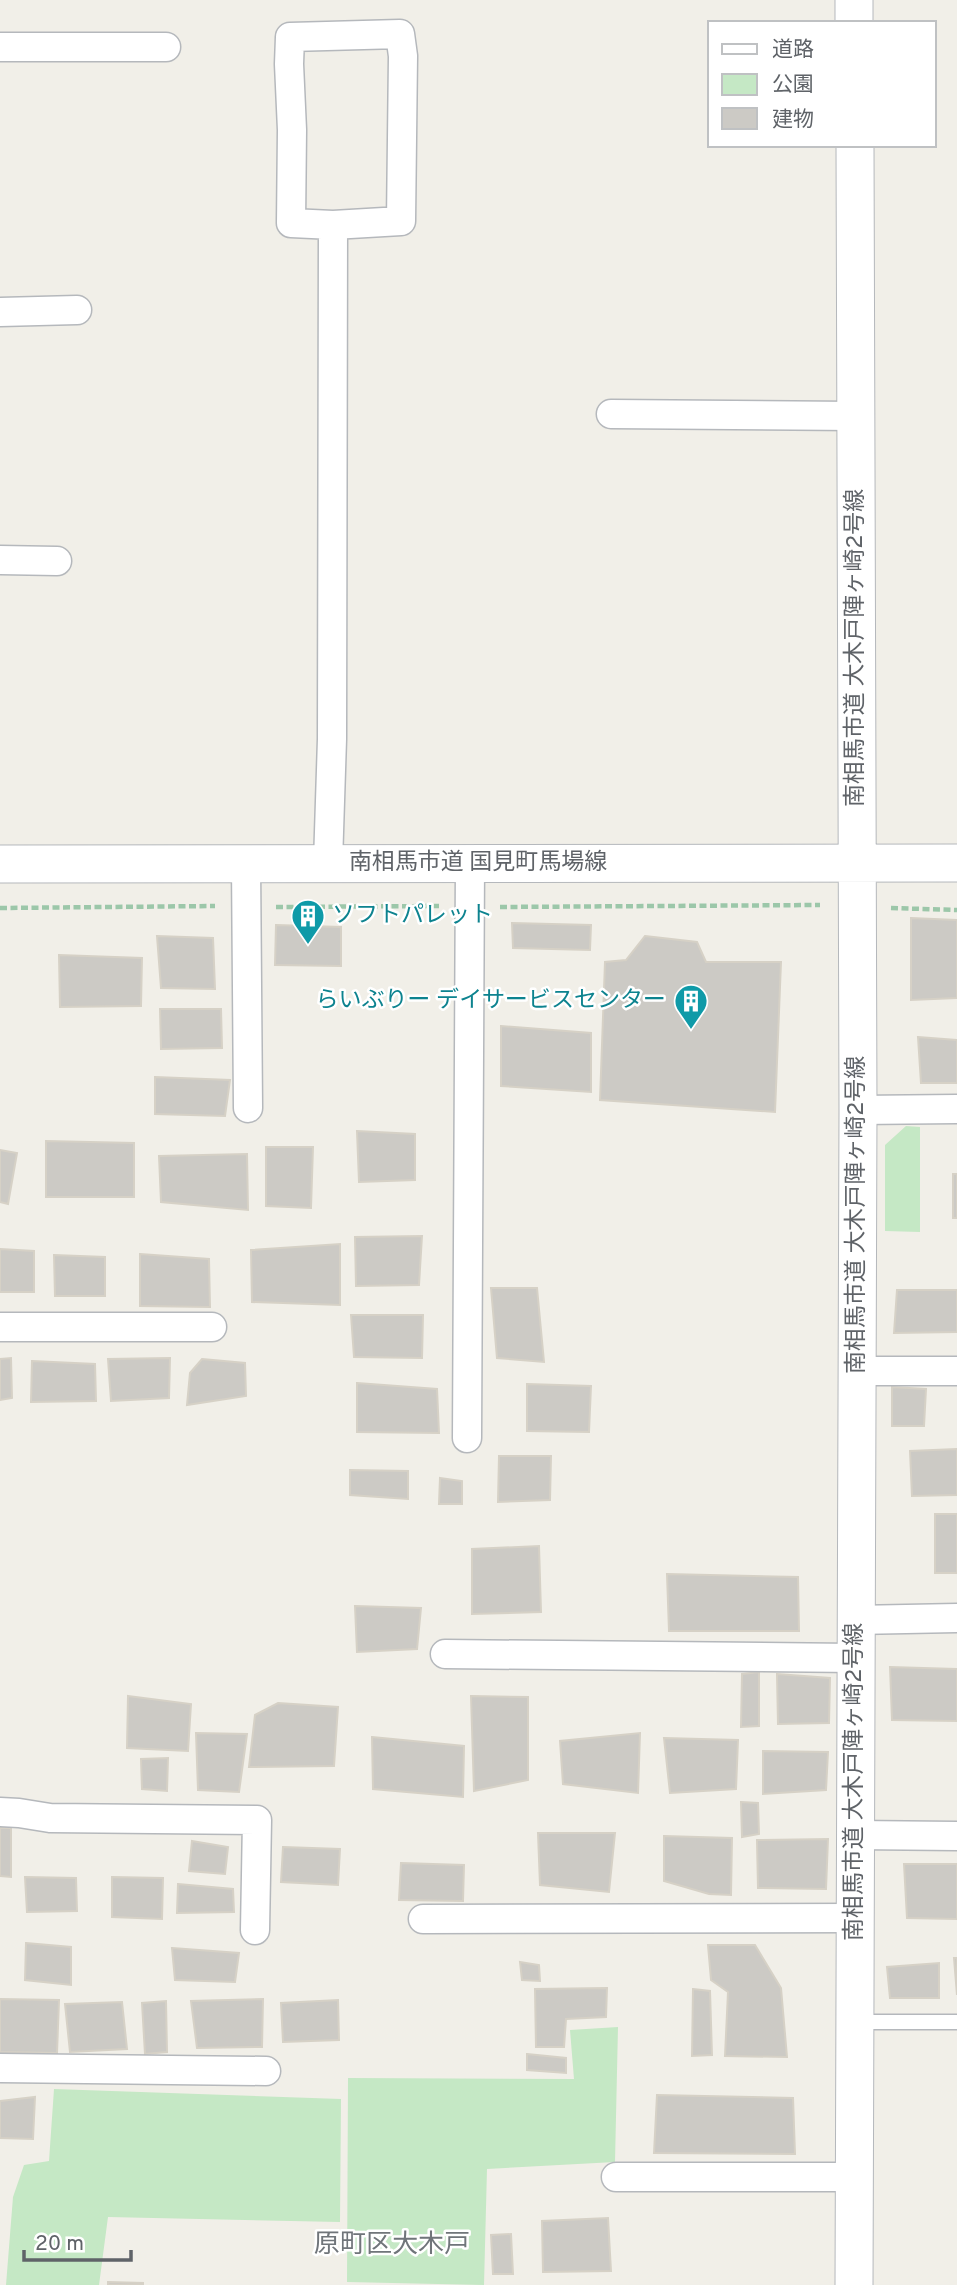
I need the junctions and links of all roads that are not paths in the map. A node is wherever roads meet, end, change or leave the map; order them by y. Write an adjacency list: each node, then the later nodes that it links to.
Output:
1 (854, 0): 2 (street)
2 (854, 21)
3 (0, 47): 4 (street)
4 (166, 47)
5 (855, 147): 10 (street, 南相馬市道 大木戸陣ヶ崎2号線)
6 (333, 225): 6 (street); 14 (street)
7 (77, 310): 8 (street)
8 (0, 312)
9 (611, 414): 10 (street)
10 (855, 416): 13 (street, 南相馬市道 大木戸陣ヶ崎2号線)
11 (0, 560): 12 (street)
12 (57, 561)
13 (857, 862): 15 (street, 南相馬市道 国見町馬場線); 16 (street, 南相馬市道 国見町馬場線); 21 (street, 南相馬市道 大木戸陣ヶ崎2号線)
14 (328, 863): 15 (street, 南相馬市道 国見町馬場線); 18 (street, 南相馬市道 国見町馬場線)
15 (470, 863): 26 (street)
16 (957, 863)
17 (0, 864): 18 (street, 南相馬市道 国見町馬場線)
18 (246, 864): 19 (street)
19 (248, 1108)
20 (957, 1109): 21 (street)
21 (858, 1110): 24 (street, 南相馬市道 大木戸陣ヶ崎2号線)
22 (0, 1327): 23 (street)
23 (212, 1327)
24 (857, 1371): 25 (street); 28 (street, 南相馬市道 大木戸陣ヶ崎2号線)
25 (957, 1371)
26 (467, 1438)
27 (957, 1618): 28 (street)
28 (855, 1620): 30 (street, 南相馬市道 大木戸陣ヶ崎2号線)
29 (445, 1654): 30 (street)
30 (855, 1658): 32 (street, 南相馬市道 大木戸陣ヶ崎2号線)
31 (0, 1812): 36 (street)
32 (855, 1835): 33 (street); 34 (street, 南相馬市道 大木戸陣ヶ崎2号線)
33 (957, 1836)
34 (855, 1918): 35 (street); 37 (street, 南相馬市道 大木戸陣ヶ崎2号線)
35 (423, 1919)
36 (255, 1930)
37 (854, 2022): 38 (lane); 42 (street, 南相馬市道 大木戸陣ヶ崎2号線)
38 (957, 2022)
39 (0, 2068): 40 (street)
40 (266, 2071)
41 (616, 2177): 42 (street)
42 (854, 2177): 43 (street, 南相馬市道 大木戸陣ヶ崎2号線)
43 (854, 2285)

